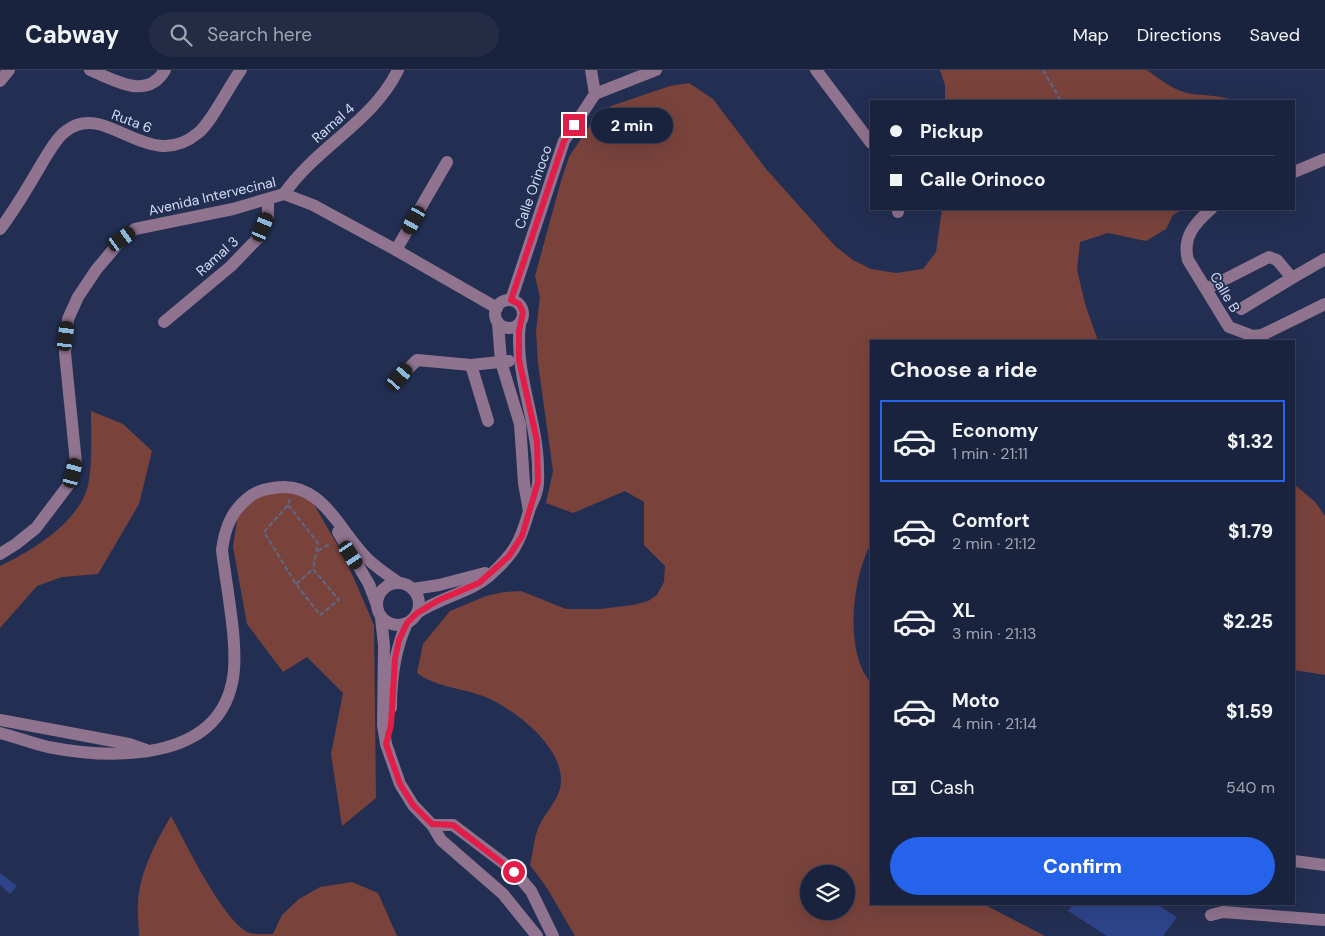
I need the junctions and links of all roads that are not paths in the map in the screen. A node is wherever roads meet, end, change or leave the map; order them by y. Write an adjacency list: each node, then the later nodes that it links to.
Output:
1 (9, 70): 10 (street)
2 (90, 70): 9 (street)
3 (165, 70): 9 (street)
4 (241, 70): 19 (street, Ruta 6)
5 (398, 70): 16 (street, Ramal 4)
6 (590, 70): 11 (street)
7 (656, 70): 11 (street)
8 (816, 70): 12 (street)
9 (116, 74)
10 (0, 80)
11 (595, 94): 24 (street, Calle Orinoco)
12 (870, 142)
13 (1325, 159): 15 (street)
14 (447, 162): 20 (street)
15 (1295, 172)
16 (284, 194): 17 (street, Avenida Intervecinal); 20 (street, Avenida Intervecinal)
17 (268, 199): 28 (street, Ramal 3); 40 (street, Avenida Intervecinal)
18 (1210, 210): 23 (street, Calle B)
19 (0, 229)
20 (396, 250): 26 (street, Avenida Intervecinal)
21 (1325, 259): 22 (street)
22 (1292, 278): 23 (street); 27 (street)
23 (1206, 289): 25 (street, Calle B)
24 (511, 300): 26 (street); 30 (street)
25 (1325, 304)
26 (497, 308): 29 (street)
27 (1241, 309)
28 (164, 322)
29 (498, 323): 30 (street); 32 (street)
30 (520, 324): 31 (street)
31 (519, 360): 32 (street); 36 (street)
32 (501, 362): 33 (street); 37 (street)
33 (471, 365): 34 (street); 35 (street)
34 (400, 377)
35 (488, 421)
36 (538, 456): 37 (street); 38 (street)
37 (522, 457): 38 (street)
38 (529, 511): 41 (street)
39 (330, 514): 42 (street); 44 (street); 53 (street)
40 (0, 554)
41 (494, 570): 43 (street); 45 (street)
42 (399, 583): 43 (street); 44 (street)
43 (413, 589): 45 (street)
44 (377, 605): 46 (street)
45 (417, 613): 47 (street)
46 (382, 618): 47 (street); 51 (street)
47 (407, 623): 51 (street)
48 (0, 720): 49 (street)
49 (60, 731): 52 (street); 53 (street)
50 (0, 733): 52 (street)
51 (386, 744): 54 (street)
52 (56, 748): 53 (street)
53 (146, 750)
54 (432, 824): 57 (street); 58 (street)
55 (1295, 861): 56 (street)
56 (1321, 867)
57 (520, 879): 58 (street); 62 (street)
58 (503, 894): 61 (street)
59 (1211, 915): 60 (street)
60 (1325, 920)
61 (537, 936)
62 (553, 936)

